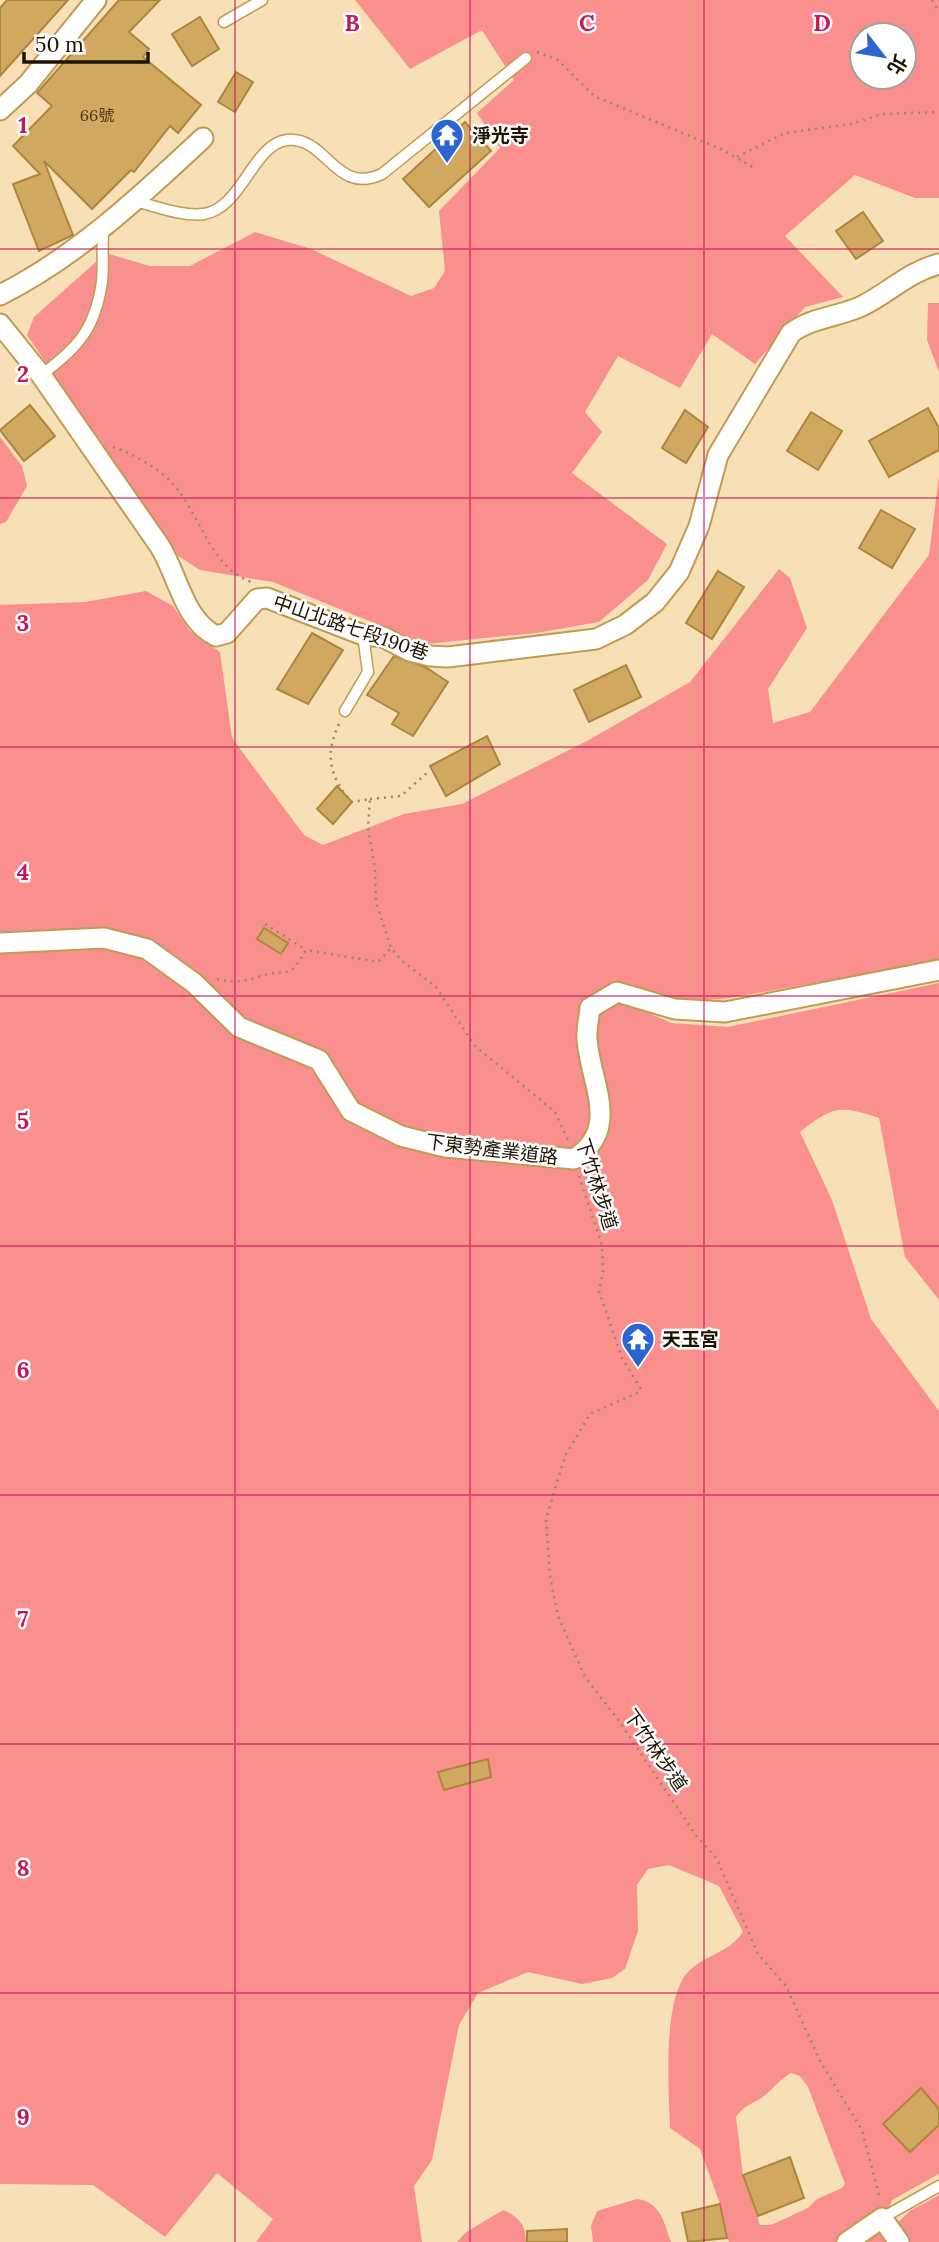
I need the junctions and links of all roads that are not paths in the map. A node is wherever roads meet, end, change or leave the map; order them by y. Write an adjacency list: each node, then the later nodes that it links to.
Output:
1 (96, 0): 5 (street)
2 (262, 0): 3 (lane)
3 (224, 22)
4 (526, 58): 7 (lane)
5 (0, 110)
6 (203, 138): 7 (street)
7 (135, 201): 8 (street)
8 (104, 225): 10 (street); 12 (lane)
9 (939, 264): 13 (street, 中山北路七段190巷)
10 (0, 295)
11 (0, 324): 12 (street, 中山北路七段190巷)
12 (41, 375): 13 (street, 中山北路七段190巷)
13 (363, 635): 14 (lane)
14 (345, 711)
15 (0, 943): 16 (street, 下東勢產業道路)
16 (939, 970)
17 (939, 2186): 18 (lane)
18 (882, 2218): 19 (street); 20 (street)
19 (847, 2242)
20 (899, 2242)

